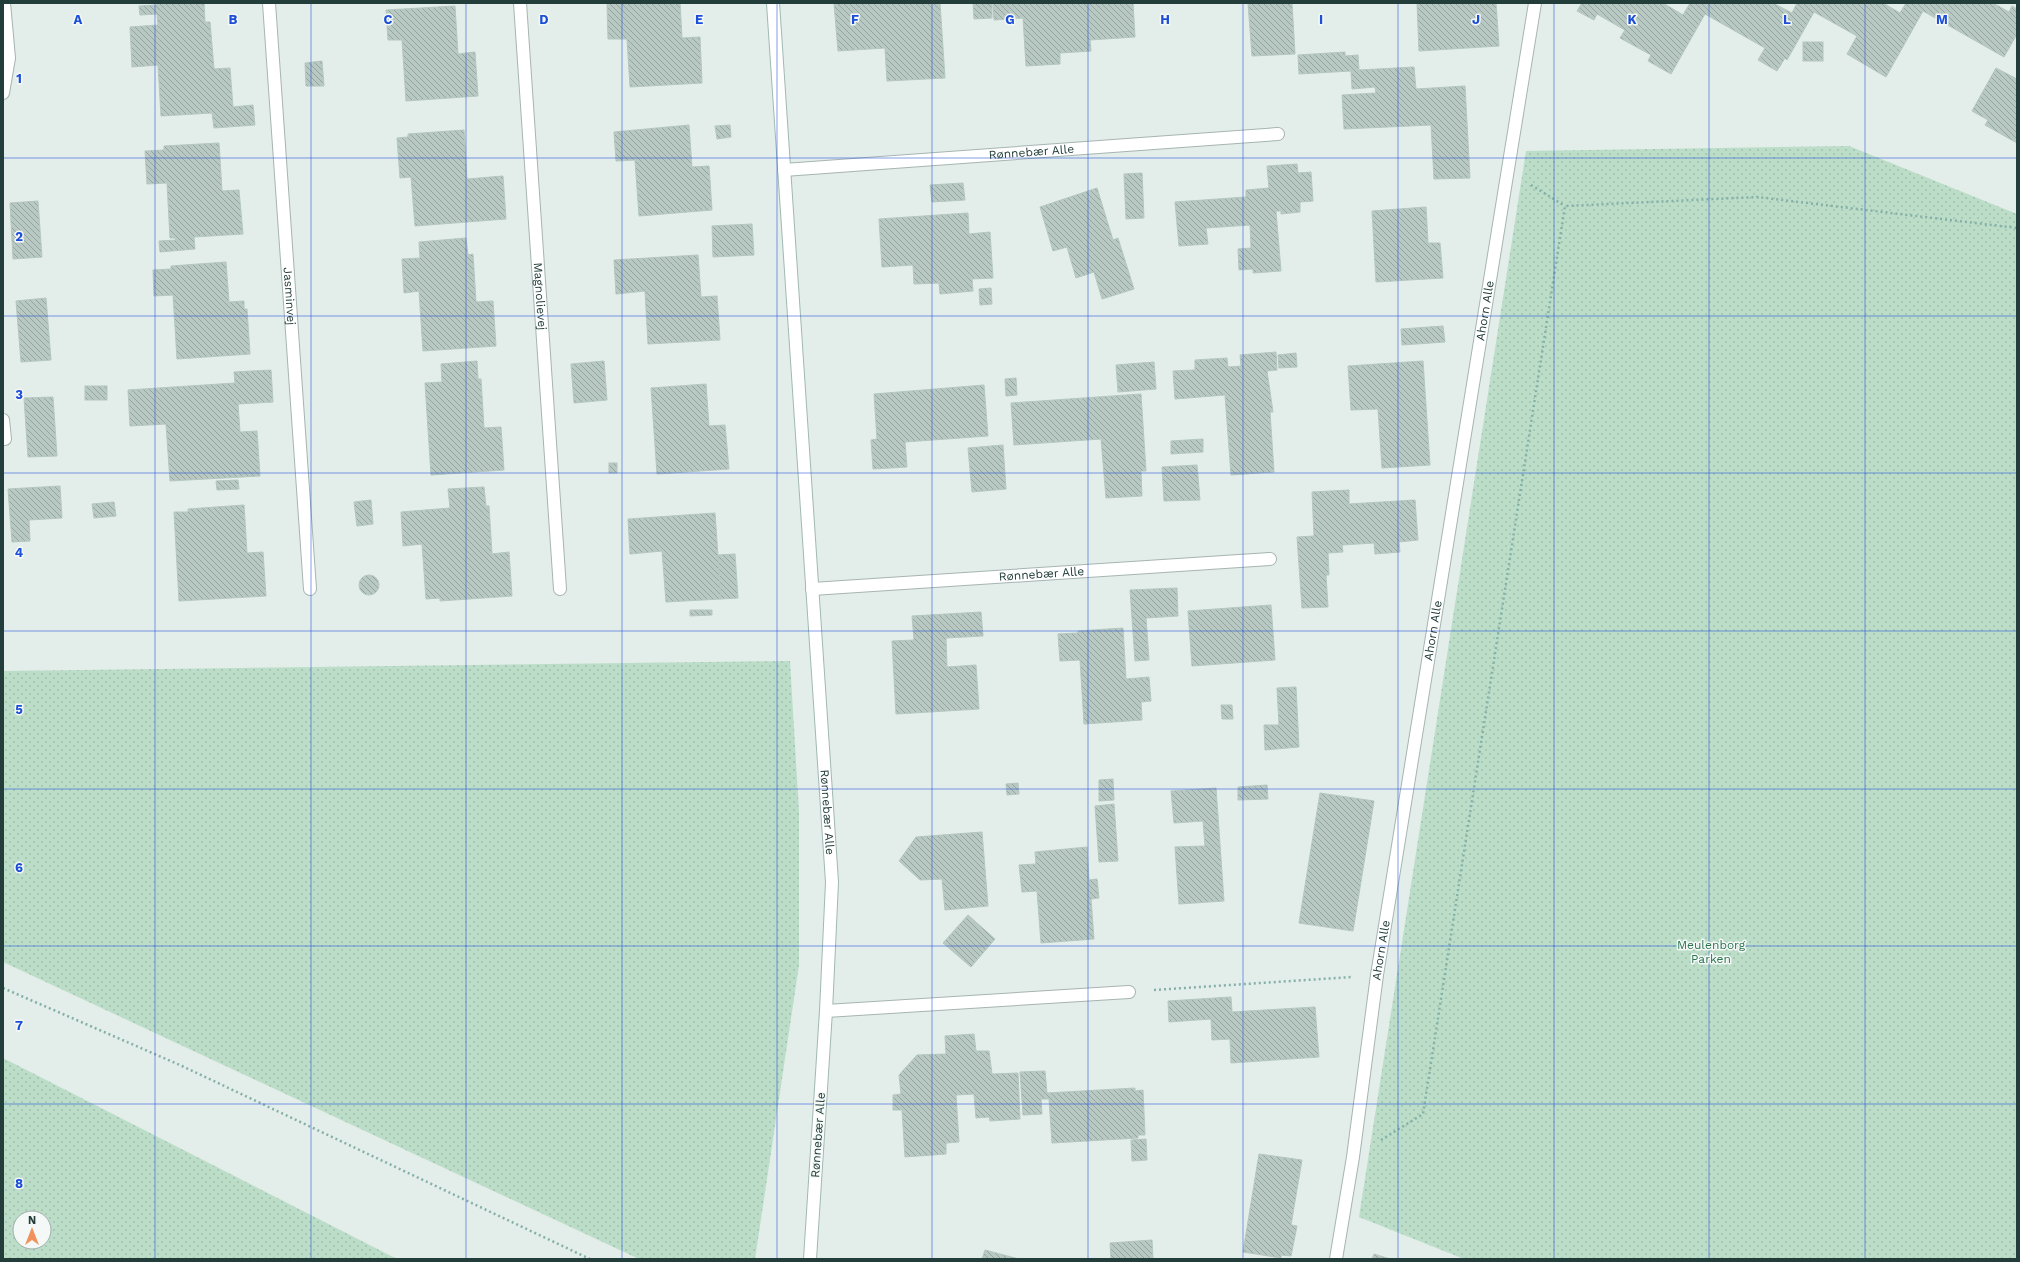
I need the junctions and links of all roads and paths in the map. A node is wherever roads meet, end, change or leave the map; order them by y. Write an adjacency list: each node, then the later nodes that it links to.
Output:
1 (4, 3): 6 (street)
2 (269, 3): 15 (street, Jasminvej)
3 (520, 3): 16 (street, Magnolievej)
4 (773, 3): 8 (street, Rønnebær Alle)
5 (1535, 3): 9 (street, Ahorn Alle)
6 (3, 93)
7 (1278, 134): 8 (street, Rønnebær Alle)
8 (784, 170): 17 (street, Rønnebær Alle)
9 (1509, 172): 10 (path); 18 (street, Ahorn Alle)
10 (1565, 206): 11 (path); 22 (path)
11 (2017, 228)
12 (3, 420): 13 (street)
13 (5, 439)
14 (1270, 558): 17 (street, Rønnebær Alle)
15 (310, 589)
16 (560, 589)
17 (812, 589): 21 (street, Rønnebær Alle)
18 (1377, 976): 20 (path); 22 (street, Ahorn Alle)
19 (3, 988): 23 (path)
20 (1129, 992): 21 (street)
21 (826, 1011): 24 (street, Rønnebær Alle)
22 (1353, 1157): 25 (street, Ahorn Alle)
23 (590, 1259)
24 (810, 1259)
25 (1336, 1259)

